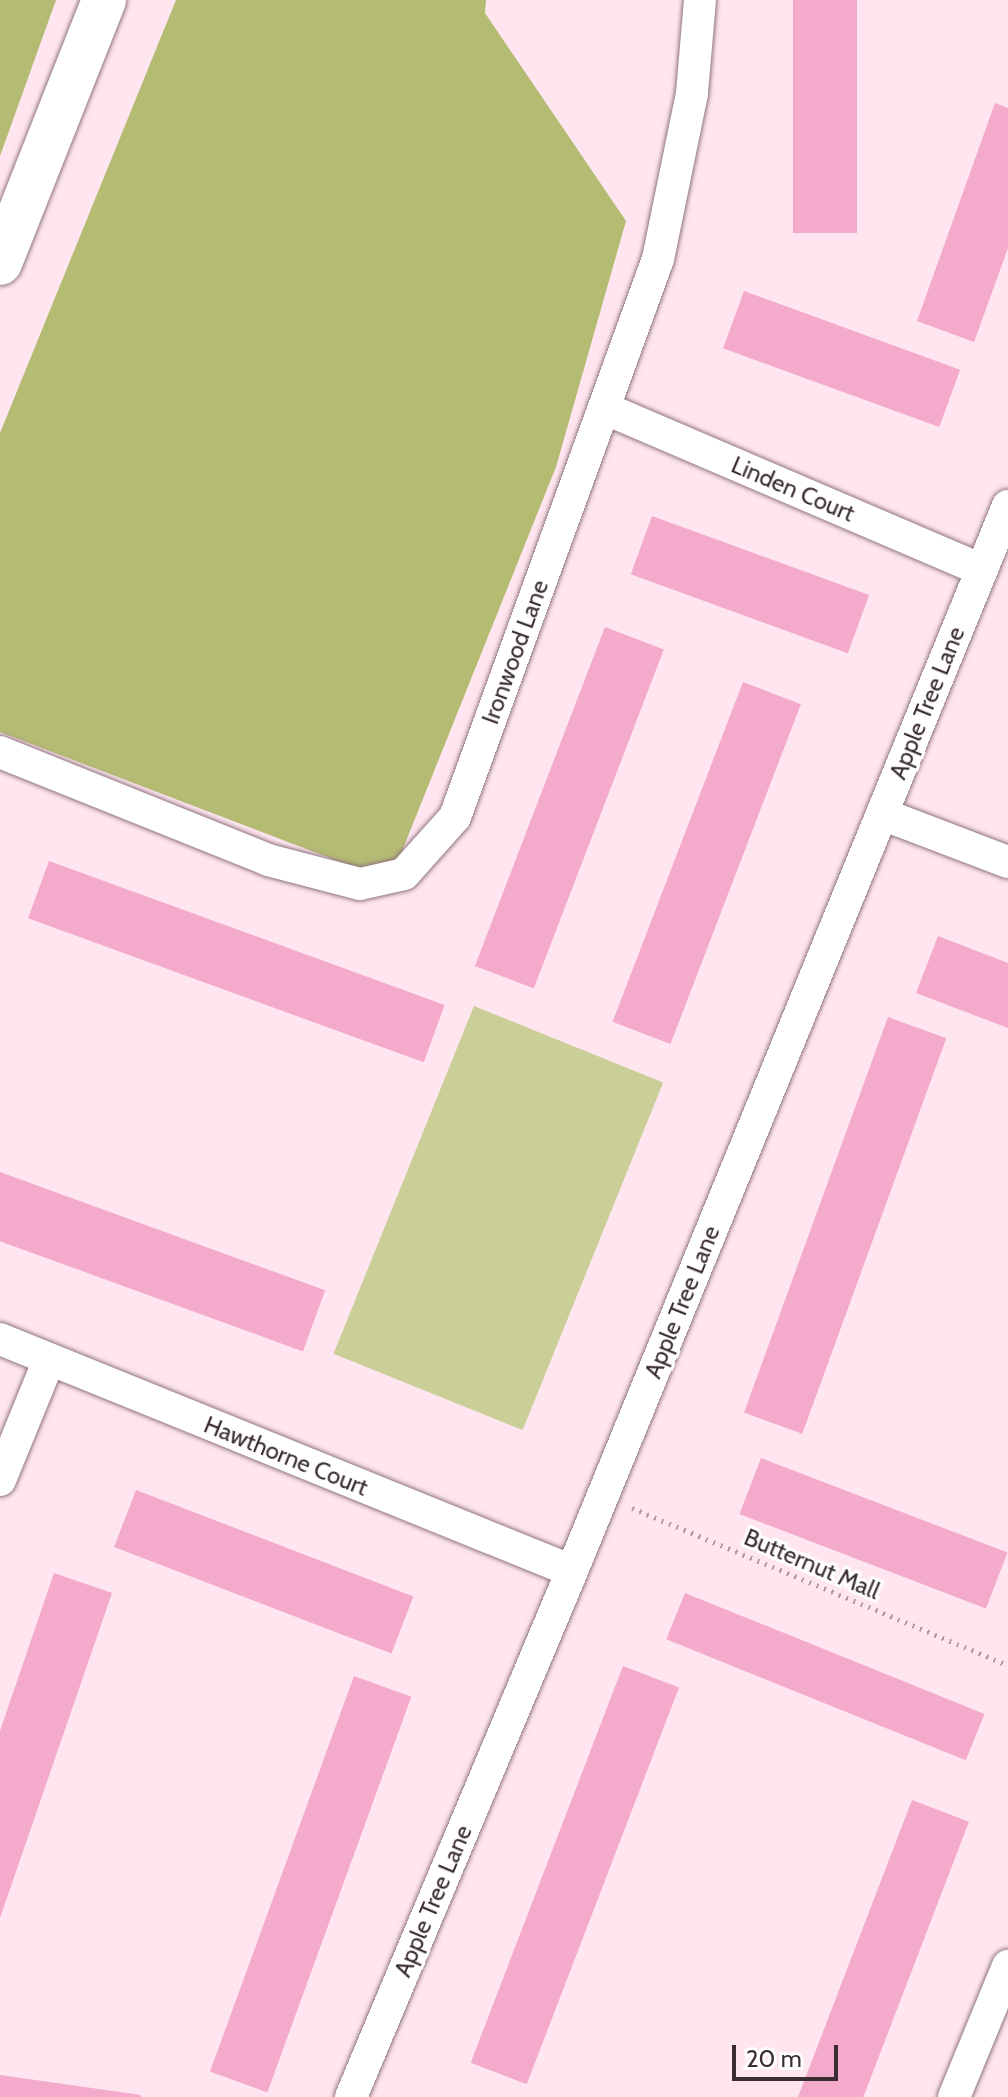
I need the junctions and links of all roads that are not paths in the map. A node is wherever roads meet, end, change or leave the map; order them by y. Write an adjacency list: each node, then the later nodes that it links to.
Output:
1 (104, 0): 3 (main road)
2 (700, 0): 4 (street, Ironwood Lane)
3 (0, 263)
4 (604, 408): 6 (street, Linden Court); 7 (street, Ironwood Lane)
5 (1008, 506): 6 (street, Apple Tree Lane)
6 (982, 570): 8 (street, Apple Tree Lane)
7 (0, 752)
8 (882, 814): 9 (street); 13 (street, Apple Tree Lane)
9 (1008, 862)
10 (0, 1339): 11 (street, Hawthorne Court)
11 (49, 1360): 12 (street); 13 (street, Hawthorne Court)
12 (0, 1480)
13 (572, 1571): 15 (street, Apple Tree Lane)
14 (1008, 1966): 16 (street)
15 (351, 2097)
16 (954, 2097)

